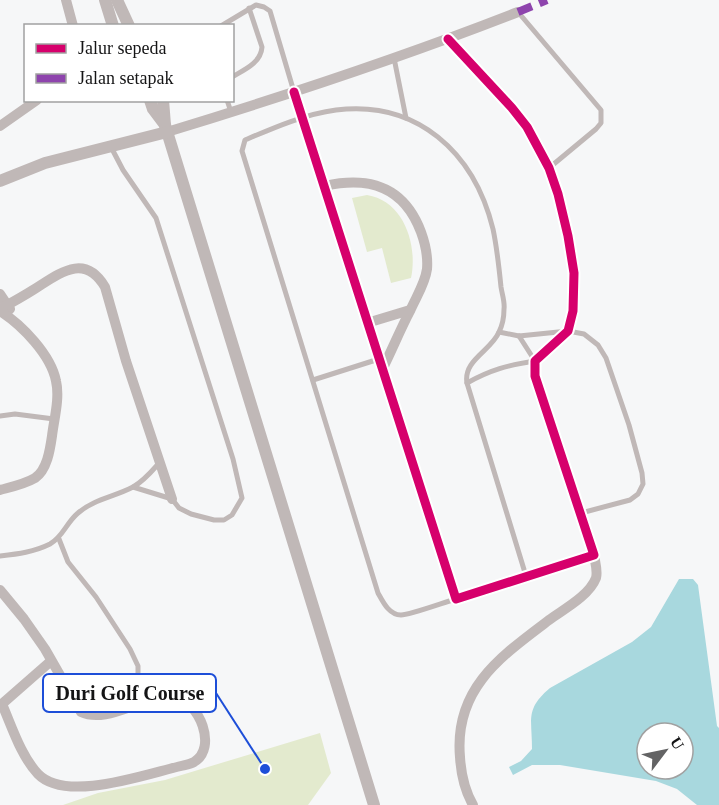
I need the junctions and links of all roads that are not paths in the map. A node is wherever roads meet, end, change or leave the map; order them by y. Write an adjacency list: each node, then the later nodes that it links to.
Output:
1 (66, 0): 7 (street)
2 (105, 0): 8 (street)
3 (117, 0): 9 (street)
4 (258, 2): 5 (lane); 14 (lane)
5 (249, 8): 10 (lane); 13 (lane)
6 (518, 12): 11 (street); 25 (lane)
7 (72, 24)
8 (112, 24)
9 (128, 24)
10 (224, 24)
11 (448, 39): 12 (street); 25 (street)
12 (394, 58): 14 (street); 21 (lane)
13 (234, 76)
14 (294, 92): 19 (street); 20 (street)
15 (34, 102): 22 (street)
16 (151, 102): 23 (street)
17 (164, 102): 23 (street)
18 (228, 102): 19 (lane)
19 (231, 112): 23 (street)
20 (303, 118): 21 (lane); 27 (street); 37 (lane)
21 (406, 118): 33 (lane)
22 (0, 126)
23 (166, 128): 24 (street); 55 (street)
24 (110, 146): 26 (street); 44 (lane)
25 (549, 168): 32 (street)
26 (0, 181)
27 (325, 186): 30 (street); 31 (street)
28 (0, 294): 29 (street)
29 (3, 308): 40 (street); 41 (street)
30 (410, 310): 31 (street); 36 (street)
31 (367, 323): 36 (street)
32 (568, 331): 34 (lane); 35 (street); 45 (lane)
33 (499, 332): 34 (lane); 38 (lane)
34 (519, 336): 35 (lane)
35 (535, 362): 38 (lane); 45 (street)
36 (380, 364): 37 (lane); 51 (street)
37 (313, 380): 51 (lane)
38 (467, 383): 49 (lane)
39 (0, 416): 40 (lane)
40 (54, 419): 43 (street)
41 (160, 462): 42 (lane); 44 (street)
42 (133, 487): 44 (lane); 46 (lane)
43 (0, 490)
44 (172, 500)
45 (581, 513): 47 (street)
46 (59, 539): 48 (lane); 54 (lane)
47 (594, 555): 49 (street); 56 (street)
48 (0, 556)
49 (526, 576): 51 (street)
50 (0, 591): 52 (street)
51 (456, 599)
52 (51, 661): 53 (street); 54 (street)
53 (1, 703): 54 (street)
54 (138, 704)
55 (374, 805)
56 (473, 805)

